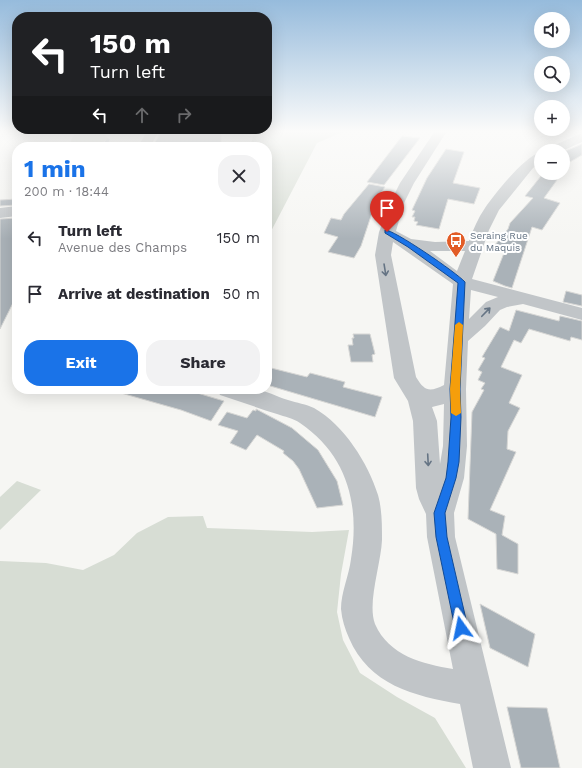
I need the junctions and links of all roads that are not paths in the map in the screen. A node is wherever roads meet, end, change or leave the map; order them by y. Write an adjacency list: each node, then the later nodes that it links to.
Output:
1 (418, 167): 5 (street)
2 (526, 167): 7 (street)
3 (12, 212): 4 (street)
4 (0, 213)
5 (387, 232): 6 (street); 13 (street, one-way to 13)
6 (407, 244): 7 (street); 8 (street)
7 (476, 246): 8 (street)
8 (462, 282): 9 (street); 11 (street)
9 (524, 299): 10 (street); 11 (street, one-way to 9)
10 (582, 314)
11 (458, 339): 12 (street)
12 (455, 389): 13 (street); 15 (street); 16 (street)
13 (414, 392): 15 (street)
14 (243, 394): 17 (street)
15 (425, 421): 16 (street, one-way to 16)
16 (440, 513): 17 (street)
17 (474, 689): 18 (street)
18 (492, 768)

